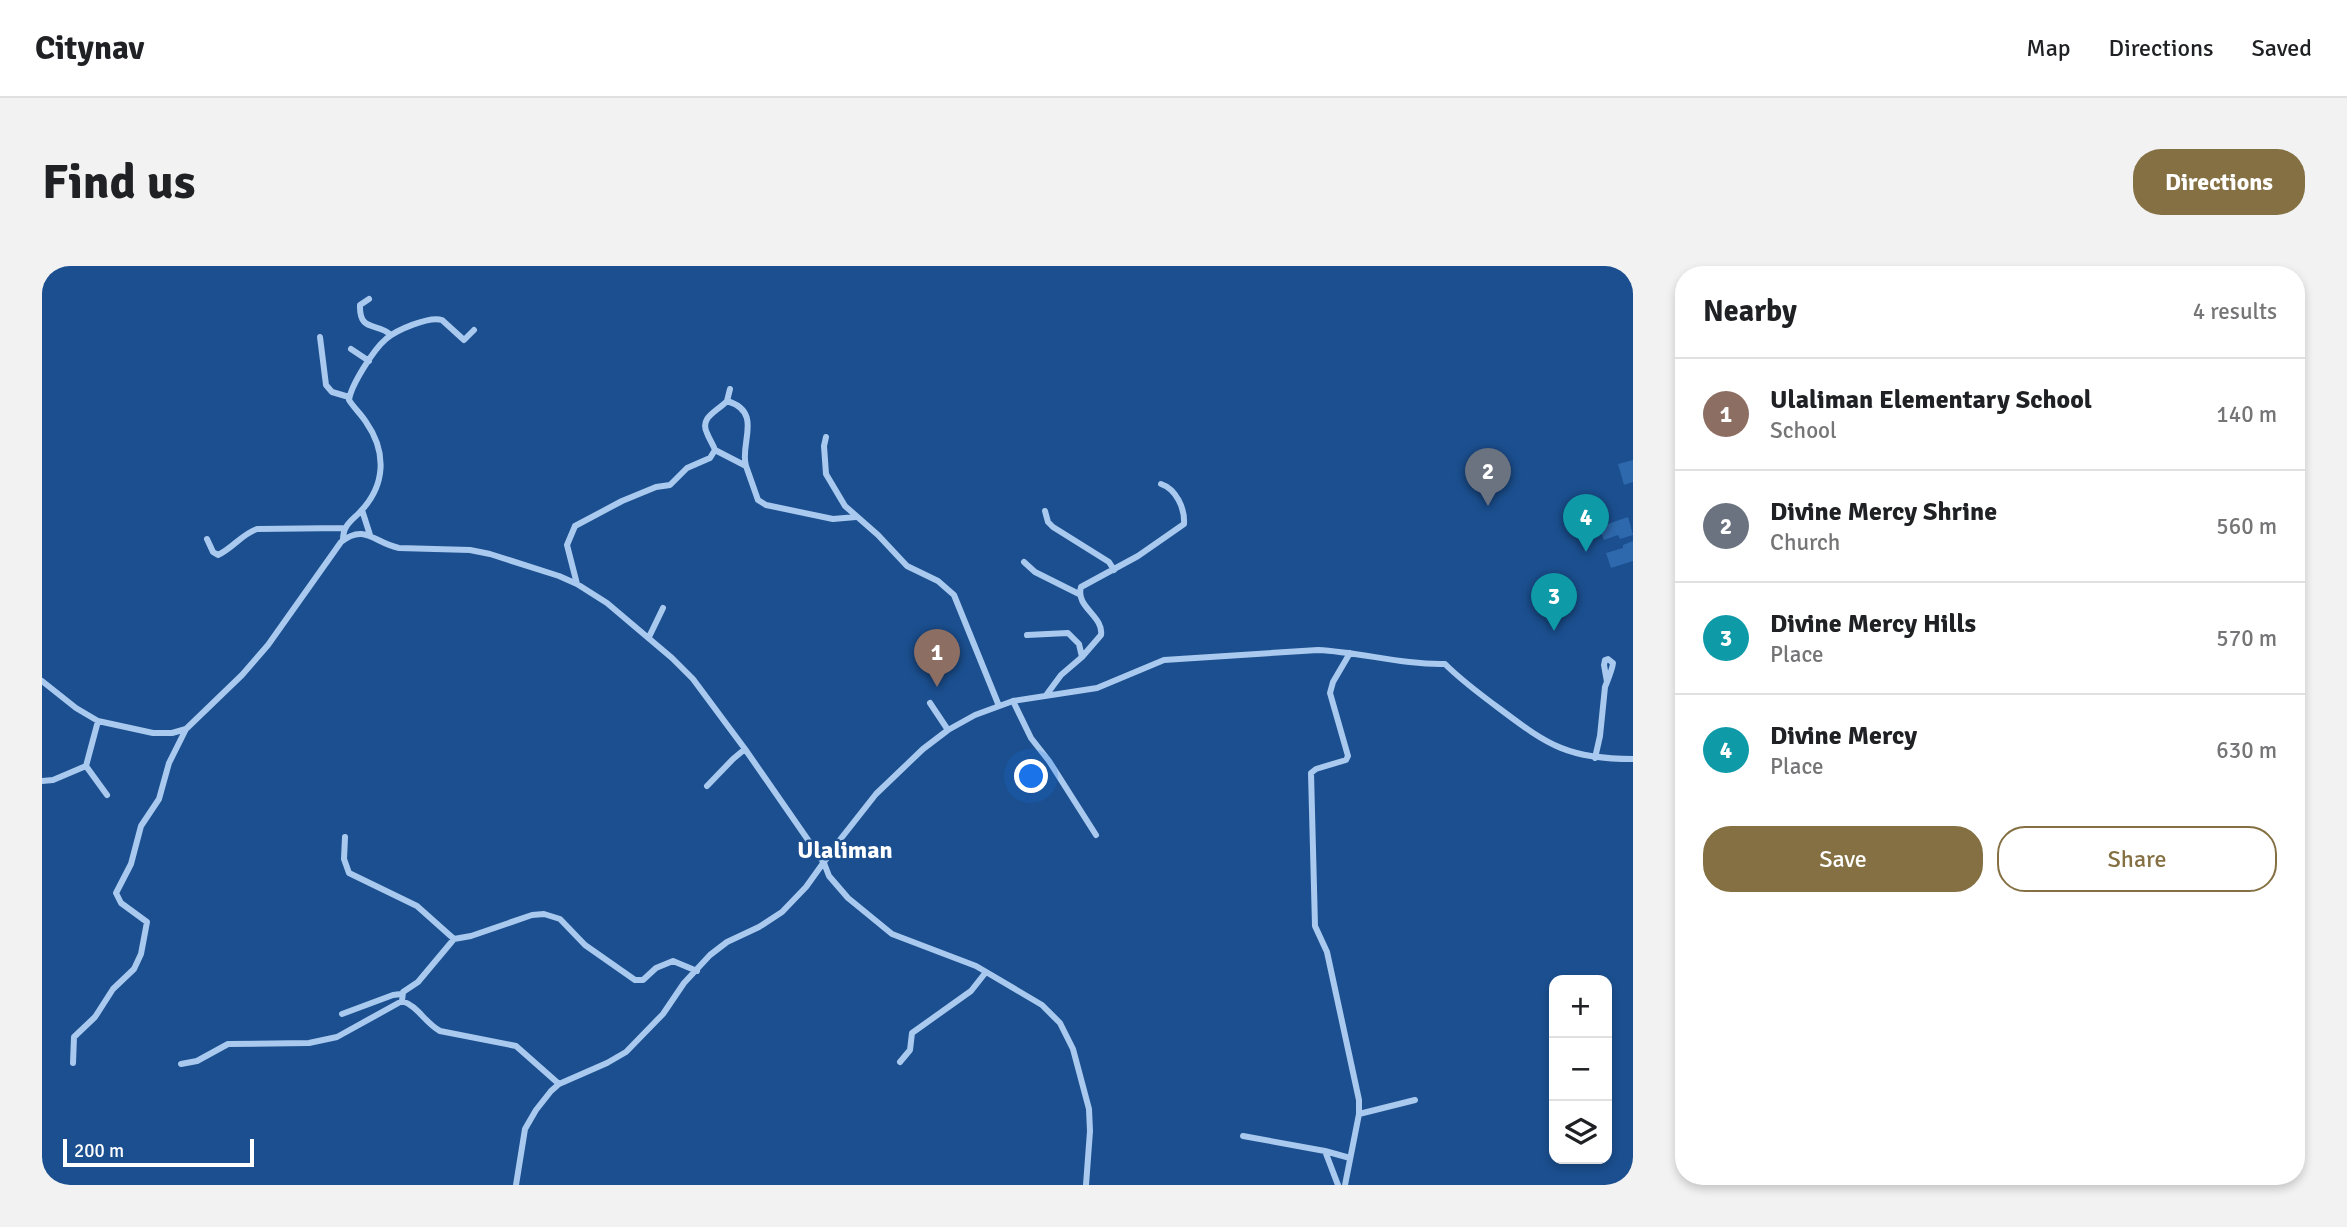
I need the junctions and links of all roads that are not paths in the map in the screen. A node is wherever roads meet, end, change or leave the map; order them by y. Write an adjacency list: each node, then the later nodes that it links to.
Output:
1 (369, 299): 3 (street)
2 (474, 330): 3 (street)
3 (391, 335): 6 (street)
4 (320, 337): 8 (street)
5 (351, 349): 6 (street)
6 (369, 361): 8 (street)
7 (730, 389): 9 (street)
8 (349, 397): 14 (street)
9 (727, 401): 11 (street); 12 (street)
10 (826, 437): 16 (street)
11 (715, 450): 12 (street); 23 (street)
12 (746, 466): 16 (street)
13 (1160, 484): 22 (street)
14 (362, 510): 17 (street); 18 (street)
15 (1045, 511): 22 (street)
16 (856, 517): 35 (street)
17 (345, 528): 19 (street); 20 (street)
18 (371, 537): 20 (street); 23 (street)
19 (207, 539)
20 (343, 540): 37 (street)
21 (1024, 562): 24 (street)
22 (1114, 570): 24 (street)
23 (578, 584): 27 (street)
24 (1079, 593): 29 (street)
25 (663, 608): 27 (street)
26 (1027, 635): 29 (street)
27 (649, 637): 39 (street)
28 (1350, 653): 32 (street); 40 (street); 59 (street)
29 (1082, 657): 32 (street)
30 (42, 681): 36 (street)
31 (1607, 682): 40 (street)
32 (1047, 694): 33 (street)
33 (1013, 701): 35 (street); 46 (street)
34 (930, 704): 38 (street)
35 (999, 706): 38 (street)
36 (98, 721): 37 (street); 42 (street)
37 (186, 729): 55 (street)
38 (948, 730): 48 (street)
39 (745, 750): 44 (street); 48 (street)
40 (1595, 758): 41 (street)
41 (1633, 759)
42 (86, 766): 43 (street); 45 (street)
43 (42, 782)
44 (707, 786)
45 (107, 794)
46 (1096, 835)
47 (345, 837): 49 (street)
48 (824, 863): 50 (street); 51 (street)
49 (454, 939): 50 (street); 52 (street)
50 (696, 971): 57 (street)
51 (986, 972): 54 (street); 64 (street)
52 (402, 998): 53 (street); 56 (street); 57 (street)
53 (342, 1014)
54 (900, 1062)
55 (73, 1063)
56 (181, 1064)
57 (559, 1084): 63 (street)
58 (1415, 1100): 59 (street)
59 (1359, 1114): 62 (street)
60 (1244, 1136): 61 (street)
61 (1325, 1151): 62 (street); 65 (street)
62 (1350, 1158): 66 (street)
63 (516, 1185)
64 (1086, 1185)
65 (1338, 1185)
66 (1345, 1185)

